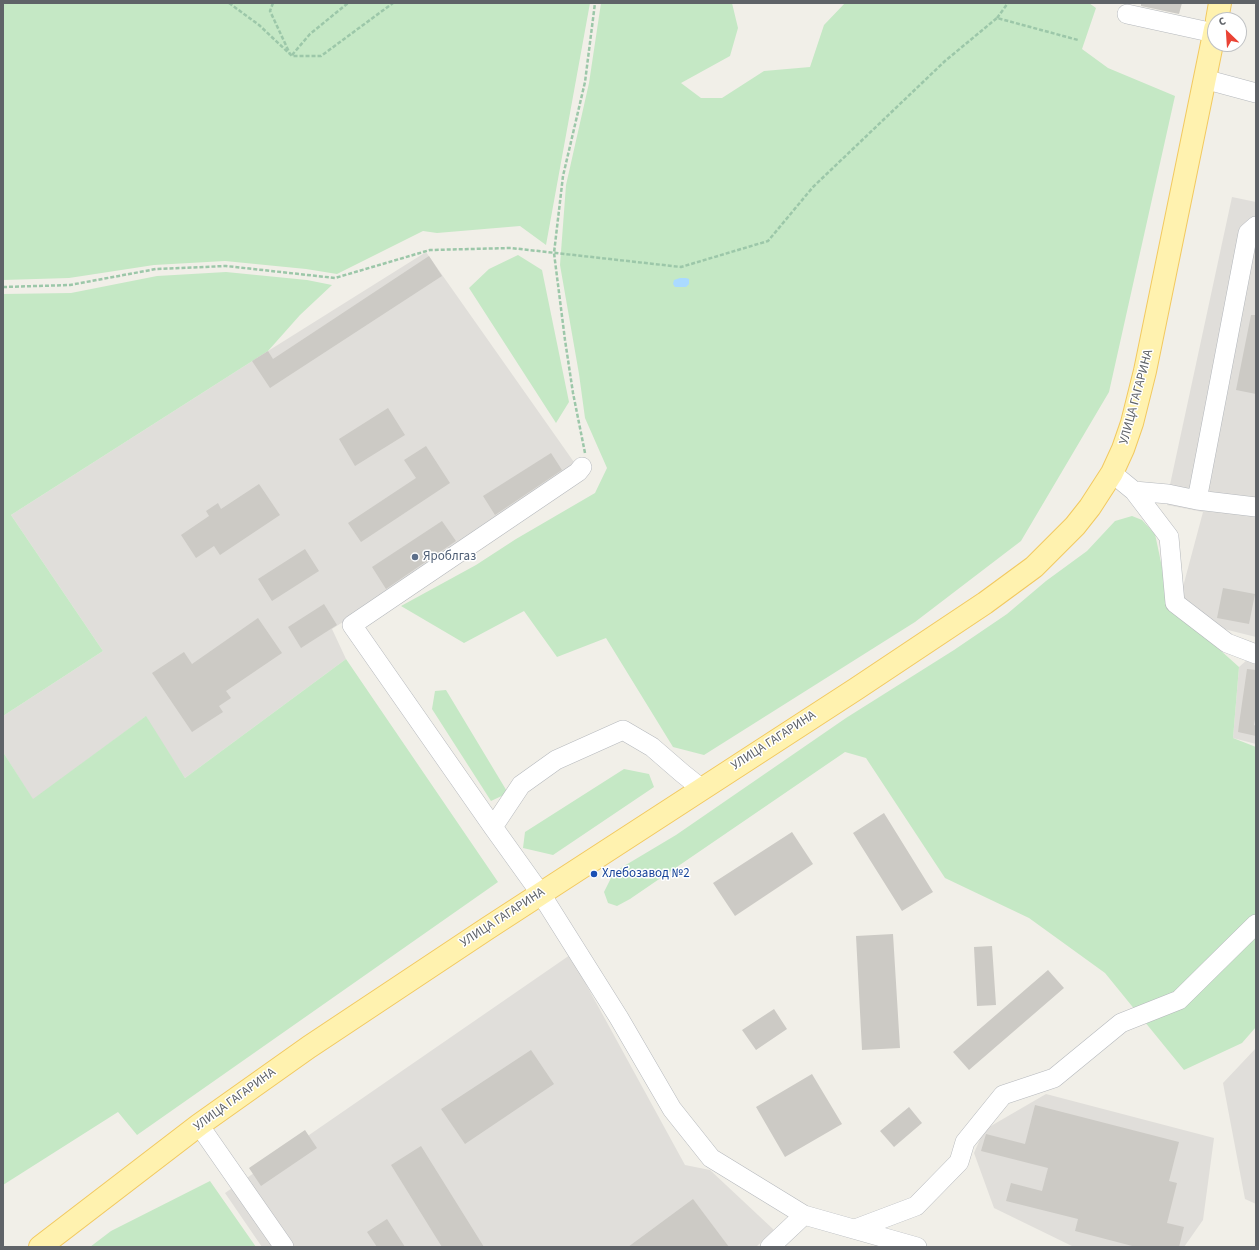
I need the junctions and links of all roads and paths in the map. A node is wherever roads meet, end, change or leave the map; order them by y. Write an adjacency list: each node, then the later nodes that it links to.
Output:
1 (229, 3): 12 (path)
2 (273, 3): 12 (path)
3 (348, 3): 12 (path)
4 (394, 3): 12 (path)
5 (595, 3): 16 (path)
6 (1008, 3): 8 (path)
7 (1127, 14): 9 (street)
8 (997, 18): 10 (path); 16 (path)
9 (1207, 26)
10 (1078, 40)
11 (1210, 52): 13 (main road, УЛИЦА ГАГАРИНА)
12 (292, 56)
13 (1204, 79): 14 (street); 19 (main road, УЛИЦА ГАГАРИНА)
14 (1256, 93)
15 (1256, 226): 21 (street)
16 (554, 253): 17 (path); 18 (path)
17 (3, 287)
18 (584, 461): 25 (street)
19 (1112, 473): 20 (street); 24 (main road, УЛИЦА ГАГАРИНА)
20 (1134, 491): 21 (street); 23 (street)
21 (1197, 500): 22 (street)
22 (1256, 508)
23 (1256, 654)
24 (702, 789): 25 (street); 26 (main road, УЛИЦА ГАГАРИНА)
25 (493, 828): 26 (street)
26 (541, 894): 28 (main road, УЛИЦА ГАГАРИНА); 29 (street)
27 (1256, 924): 30 (street)
28 (199, 1125): 31 (main road, УЛИЦА ГАГАРИНА); 32 (street)
29 (804, 1215): 30 (street); 33 (street)
30 (855, 1229): 34 (street)
31 (40, 1247)
32 (284, 1247)
33 (770, 1247)
34 (917, 1247)

